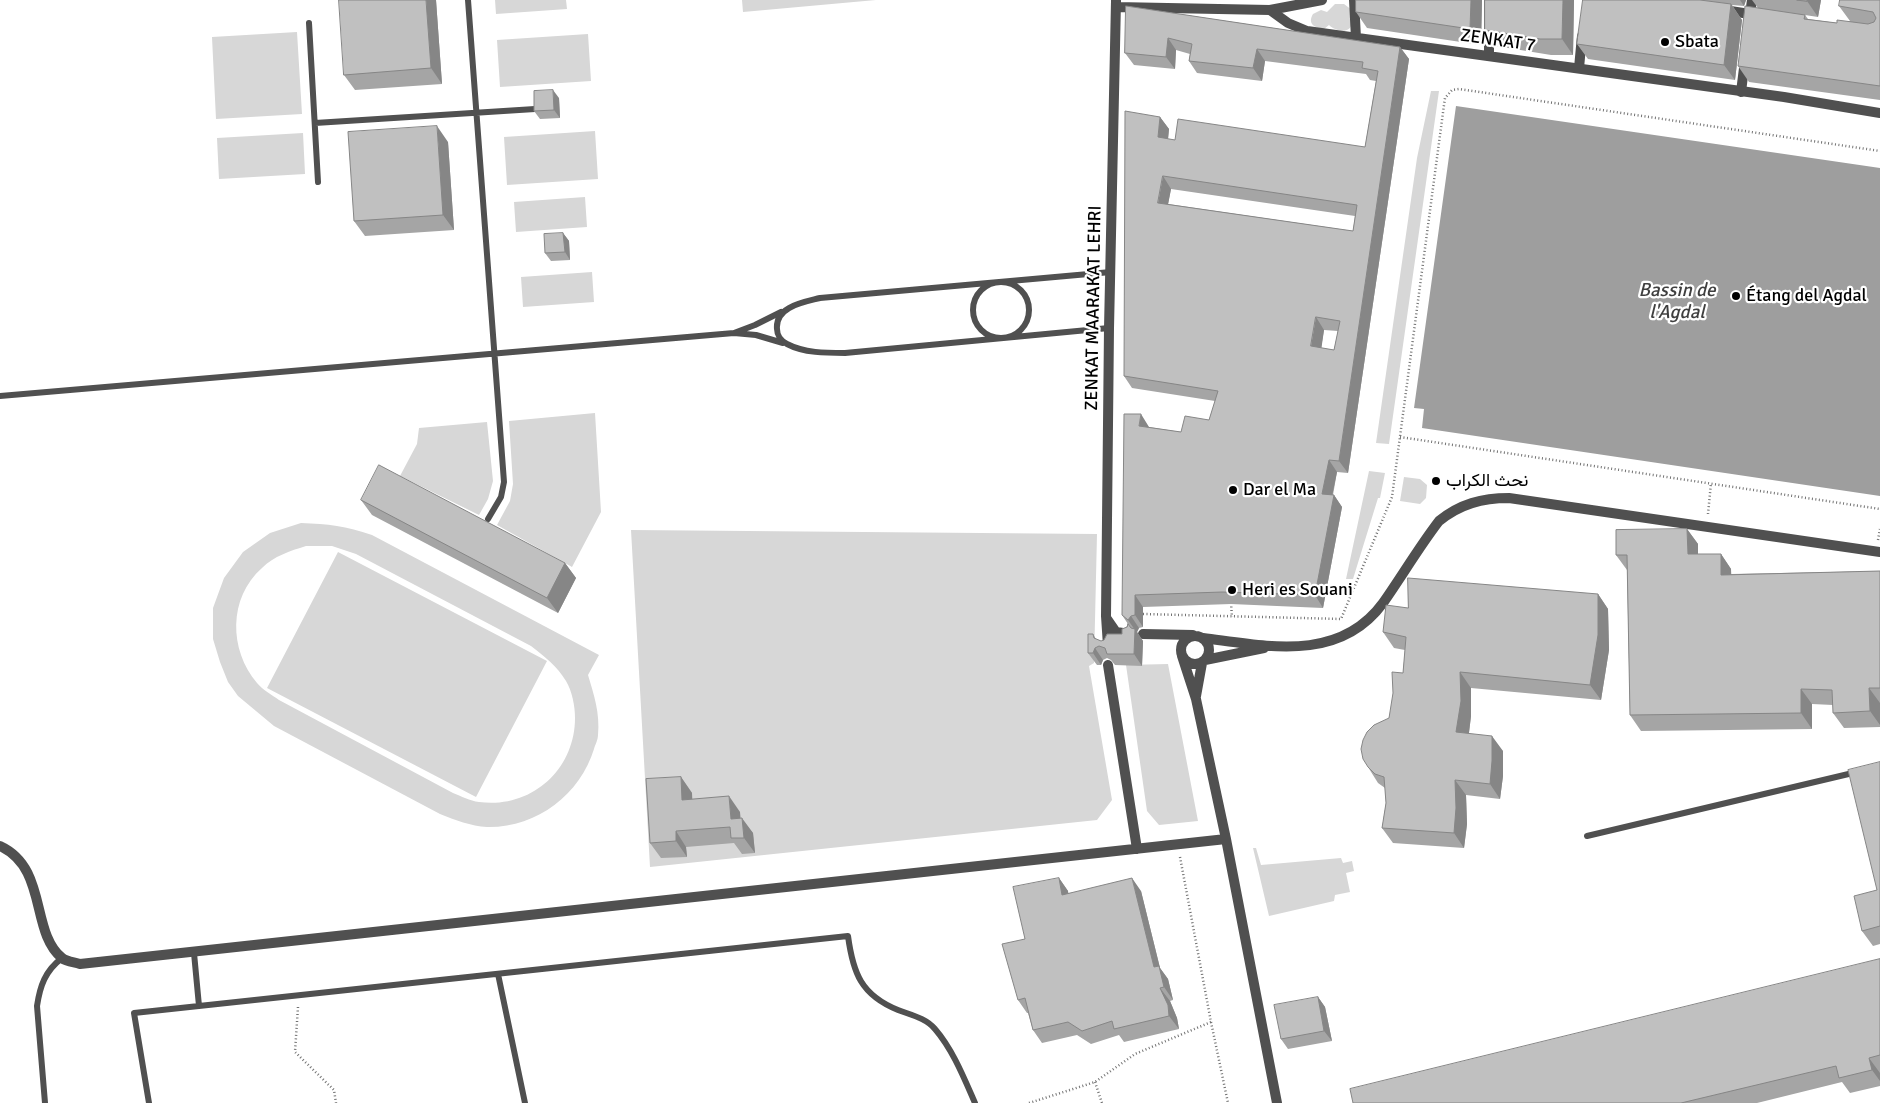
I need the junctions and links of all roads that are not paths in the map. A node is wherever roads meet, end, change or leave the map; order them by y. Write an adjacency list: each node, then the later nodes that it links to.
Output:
1 (468, 0): 20 (lane)
2 (1322, 0): 9 (street)
3 (1354, 0): 14 (street)
4 (1489, 0): 16 (street)
5 (1752, 0): 11 (street)
6 (1116, 3): 7 (street); 24 (street, ZENKAT MAARAKAT LEHRI)
7 (1239, 4): 9 (street)
8 (1714, 9): 11 (street)
9 (1270, 10): 14 (street, ZENKAT 7)
10 (1769, 17): 11 (street)
11 (1750, 19)
12 (309, 23): 22 (lane)
13 (1582, 29): 17 (street)
14 (1356, 38): 16 (street, ZENKAT 7)
15 (1746, 52): 18 (street)
16 (1489, 56): 17 (street, ZENKAT 7)
17 (1580, 68): 18 (street, ZENKAT 7)
18 (1741, 92): 21 (street, ZENKAT 7)
19 (535, 109): 20 (lane)
20 (476, 113): 22 (lane); 31 (lane)
21 (1880, 113)
22 (315, 123): 23 (lane)
23 (318, 182)
24 (1111, 272): 25 (lane); 27 (street, ZENKAT MAARAKAT LEHRI)
25 (998, 283): 26 (lane); 29 (lane); 29 (lane)
26 (789, 308): 28 (lane); 30 (lane)
27 (1109, 328): 29 (lane); 35 (street, ZENKAT MAARAKAT LEHRI)
28 (734, 333): 30 (lane); 31 (lane)
29 (1003, 338): 30 (lane)
30 (788, 344)
31 (494, 353): 32 (lane); 33 (lane)
32 (0, 396)
33 (488, 519)
34 (1880, 552): 40 (street)
35 (1106, 616): 36 (street); 39 (street, ZENKAT MAARAKAT LEHRI)
36 (1130, 634)
37 (1143, 634): 38 (street)
38 (1198, 636): 40 (street); 41 (street); 42 (street)
39 (1108, 646)
40 (1272, 647): 42 (street)
41 (1182, 656): 42 (street); 44 (street)
42 (1203, 661): 44 (street)
43 (1108, 665): 49 (street)
44 (1196, 699): 47 (street)
45 (1861, 771): 46 (lane)
46 (1587, 836)
47 (1226, 839): 49 (street); 58 (street)
48 (0, 846): 51 (street)
49 (1137, 850): 50 (street)
50 (194, 952): 51 (street); 53 (lane)
51 (62, 958): 54 (lane)
52 (498, 974): 53 (lane); 56 (lane); 57 (lane)
53 (199, 1006): 55 (lane)
54 (45, 1103)
55 (149, 1103)
56 (526, 1103)
57 (975, 1103)
58 (1277, 1103)

